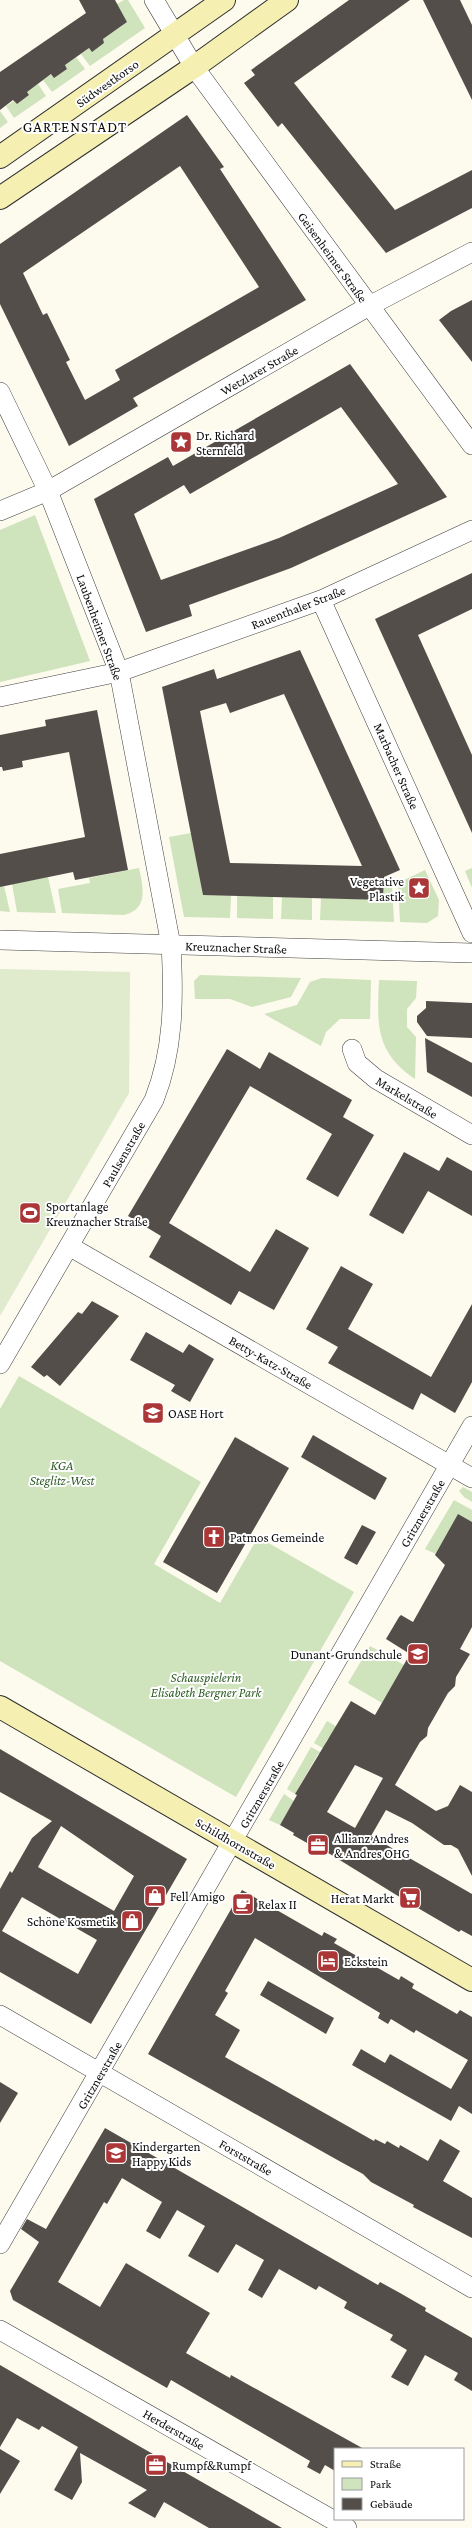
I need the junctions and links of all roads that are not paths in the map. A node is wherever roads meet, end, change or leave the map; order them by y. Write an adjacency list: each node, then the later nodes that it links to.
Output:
1 (154, 0): 4 (street)
2 (224, 0): 4 (street, Südwestkorso)
3 (287, 0): 5 (street)
4 (174, 36): 5 (street); 6 (street, Südwestkorso)
5 (194, 67): 7 (street); 9 (street, Geisenheimer Straße)
6 (0, 157)
7 (0, 198)
8 (472, 252): 9 (street, Wetzlarer Straße)
9 (369, 306): 11 (street, Geisenheimer Straße); 12 (street, Wetzlarer Straße)
10 (0, 392): 12 (street, Laubenheimer Straße)
11 (472, 445)
12 (48, 491): 13 (street, Wetzlarer Straße); 16 (street, Laubenheimer Straße)
13 (0, 511)
14 (472, 530): 15 (street, Rauenthaler Straße)
15 (321, 600): 16 (street, Rauenthaler Straße); 18 (street, Marbacher Straße)
16 (119, 672): 17 (street, Rauenthaler Straße); 20 (street, Laubenheimer Straße)
17 (0, 697)
18 (472, 933)
19 (0, 940): 20 (street, Kreuznacher Straße)
20 (171, 945): 21 (street, Kreuznacher Straße); 24 (street, Paulsenstraße)
21 (472, 953)
22 (352, 1049): 23 (street, Markelstraße)
23 (472, 1135)
24 (69, 1246): 25 (street, Paulsenstraße); 27 (street, Betty-Katz-Straße)
25 (0, 1364)
26 (472, 1426): 27 (street, Gritznerstraße)
27 (450, 1465): 28 (street, Betty-Katz-Straße); 30 (street, Gritznerstraße)
28 (472, 1478)
29 (0, 1707): 30 (street, Schildhornstraße)
30 (234, 1842): 31 (street, Schildhornstraße); 33 (street, Gritznerstraße)
31 (472, 1980)
32 (0, 2015): 33 (street, Forststraße)
33 (100, 2073): 34 (street, Gritznerstraße); 35 (street, Forststraße)
34 (0, 2244)
35 (472, 2288)
36 (0, 2330): 37 (street, Herderstraße)
37 (347, 2528)

